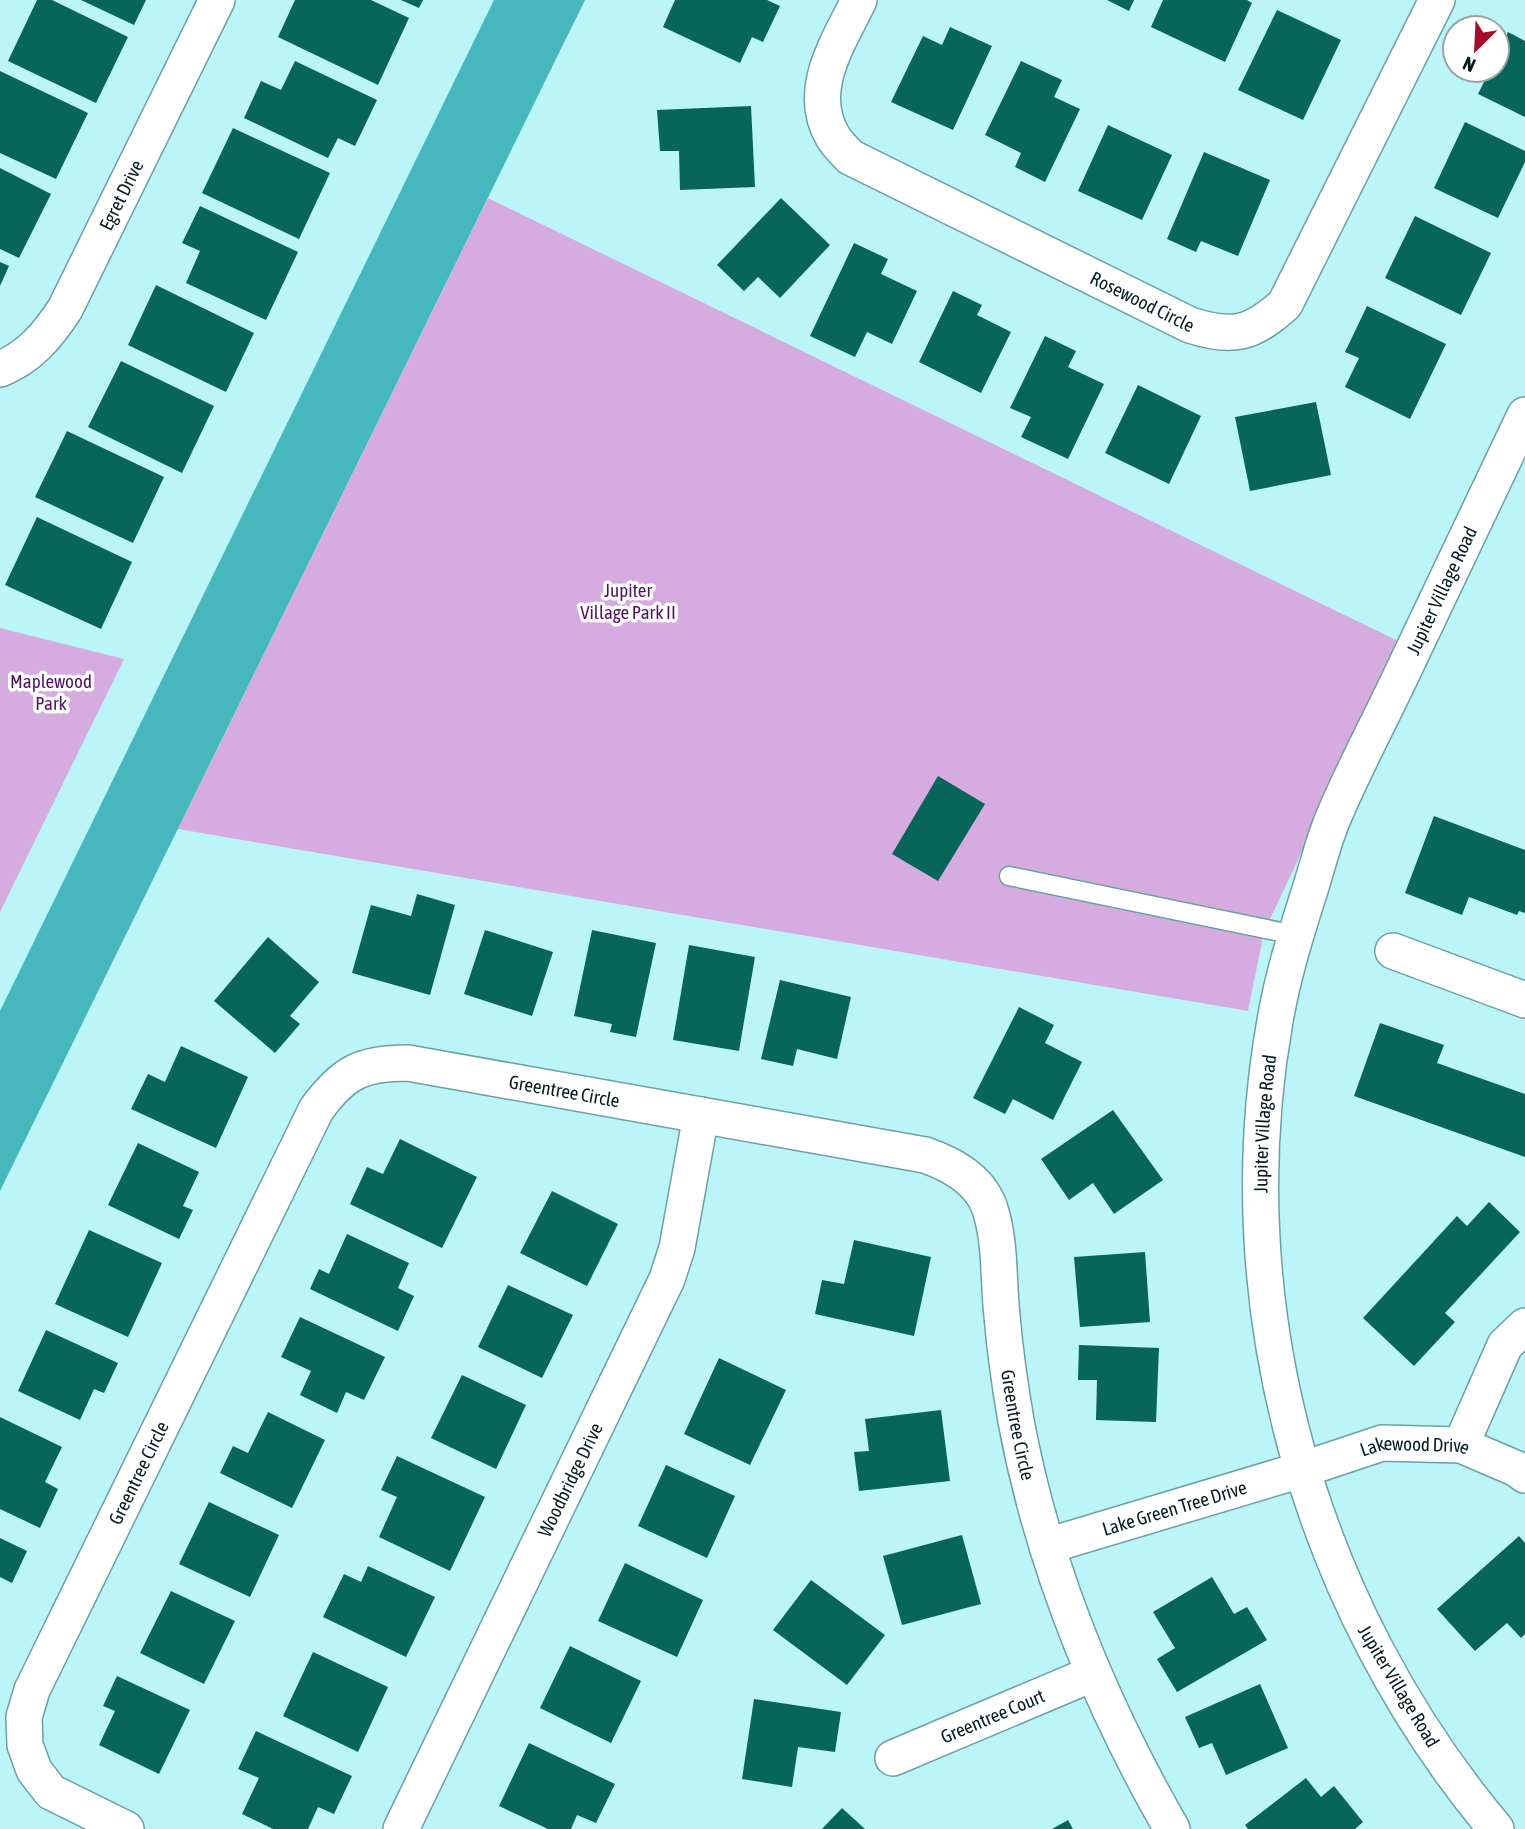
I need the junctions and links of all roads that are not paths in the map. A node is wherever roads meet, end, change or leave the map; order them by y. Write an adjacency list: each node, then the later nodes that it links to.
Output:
1 (217, 0): 4 (street, Egret Drive)
2 (859, 0): 3 (street, Rosewood Circle)
3 (1437, 0)
4 (0, 369)
5 (1525, 415): 7 (street, Jupiter Village Road)
6 (1009, 876): 7 (lane)
7 (1295, 935): 13 (street, Jupiter Village Road)
8 (1393, 951): 9 (street)
9 (1525, 1000)
10 (701, 1115): 15 (street, Greentree Circle); 18 (street, Greentree Circle); 19 (street, Woodbridge Drive)
11 (1525, 1326): 12 (street)
12 (1461, 1445): 13 (street, Lakewood Drive); 14 (street, Lakewood Drive)
13 (1301, 1470): 15 (street, Lake Green Tree Drive); 21 (street, Jupiter Village Road)
14 (1525, 1475)
15 (1046, 1546): 16 (street, Greentree Circle)
16 (1092, 1674): 17 (street, Greentree Court); 20 (street, Greentree Circle)
17 (893, 1758)
18 (126, 1829)
19 (401, 1829)
20 (1172, 1829)
21 (1496, 1829)

